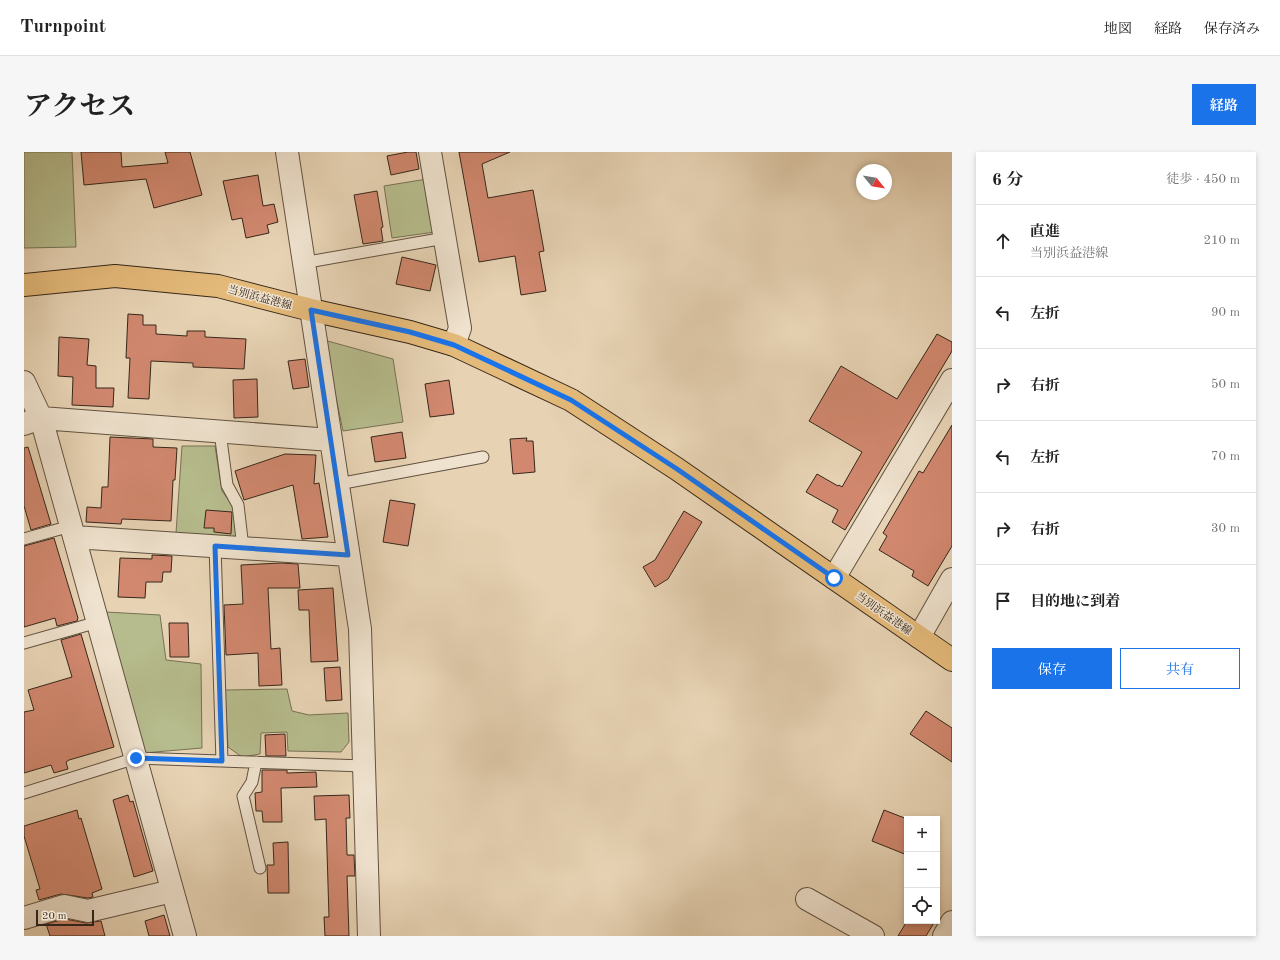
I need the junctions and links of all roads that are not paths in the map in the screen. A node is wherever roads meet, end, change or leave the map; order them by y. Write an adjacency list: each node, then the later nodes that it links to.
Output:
1 (287, 152): 4 (street)
2 (430, 152): 3 (street)
3 (445, 238): 4 (lane); 7 (street)
4 (302, 263): 6 (street)
5 (24, 285): 6 (main road, 当別浜益港線)
6 (311, 310): 7 (main road, 当別浜益港線); 12 (street)
7 (454, 345): 20 (main road, 当別浜益港線)
8 (952, 380): 20 (street)
9 (24, 382): 10 (street)
10 (32, 421): 11 (street); 15 (street)
11 (220, 432): 12 (street); 18 (lane)
12 (330, 440): 14 (street)
13 (483, 457): 14 (lane)
14 (338, 484): 19 (street)
15 (72, 532): 16 (lane); 17 (street); 22 (street)
16 (24, 539)
17 (215, 546): 18 (street); 27 (lane)
18 (243, 548): 19 (street)
19 (348, 555): 29 (street)
20 (834, 578): 23 (main road, 当別浜益港線)
21 (952, 579): 23 (street)
22 (98, 622): 24 (lane); 26 (street)
23 (919, 637): 25 (main road, 当別浜益港線)
24 (24, 643)
25 (952, 660)
26 (136, 758): 27 (lane); 30 (lane); 32 (street)
27 (222, 761): 28 (lane)
28 (256, 762): 29 (lane); 31 (lane)
29 (364, 766): 37 (street)
30 (24, 793)
31 (260, 868)
32 (172, 891): 34 (street); 36 (street)
33 (807, 899): 38 (street)
34 (24, 918)
35 (952, 922): 39 (street)
36 (185, 936)
37 (369, 936)
38 (873, 936)
39 (944, 936)

